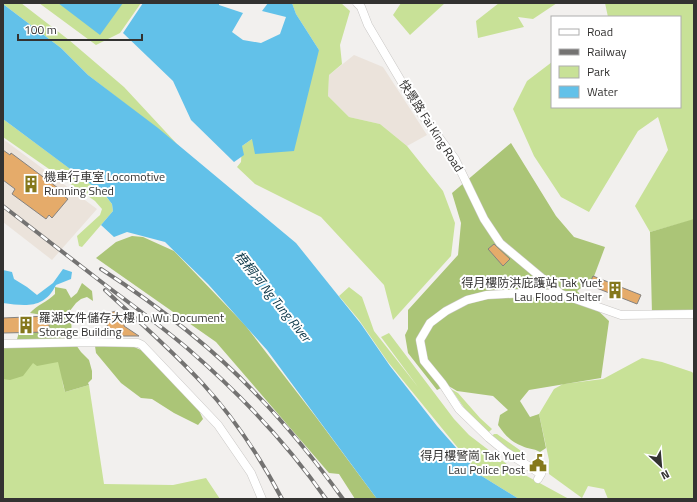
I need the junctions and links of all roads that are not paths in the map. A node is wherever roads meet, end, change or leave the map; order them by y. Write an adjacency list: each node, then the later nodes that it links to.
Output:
1 (357, 3): 2 (street, 快景路 Fai King Road)
2 (561, 294): 3 (street); 5 (street)
3 (694, 314)
4 (3, 344): 6 (street)
5 (538, 479)
6 (262, 499)

